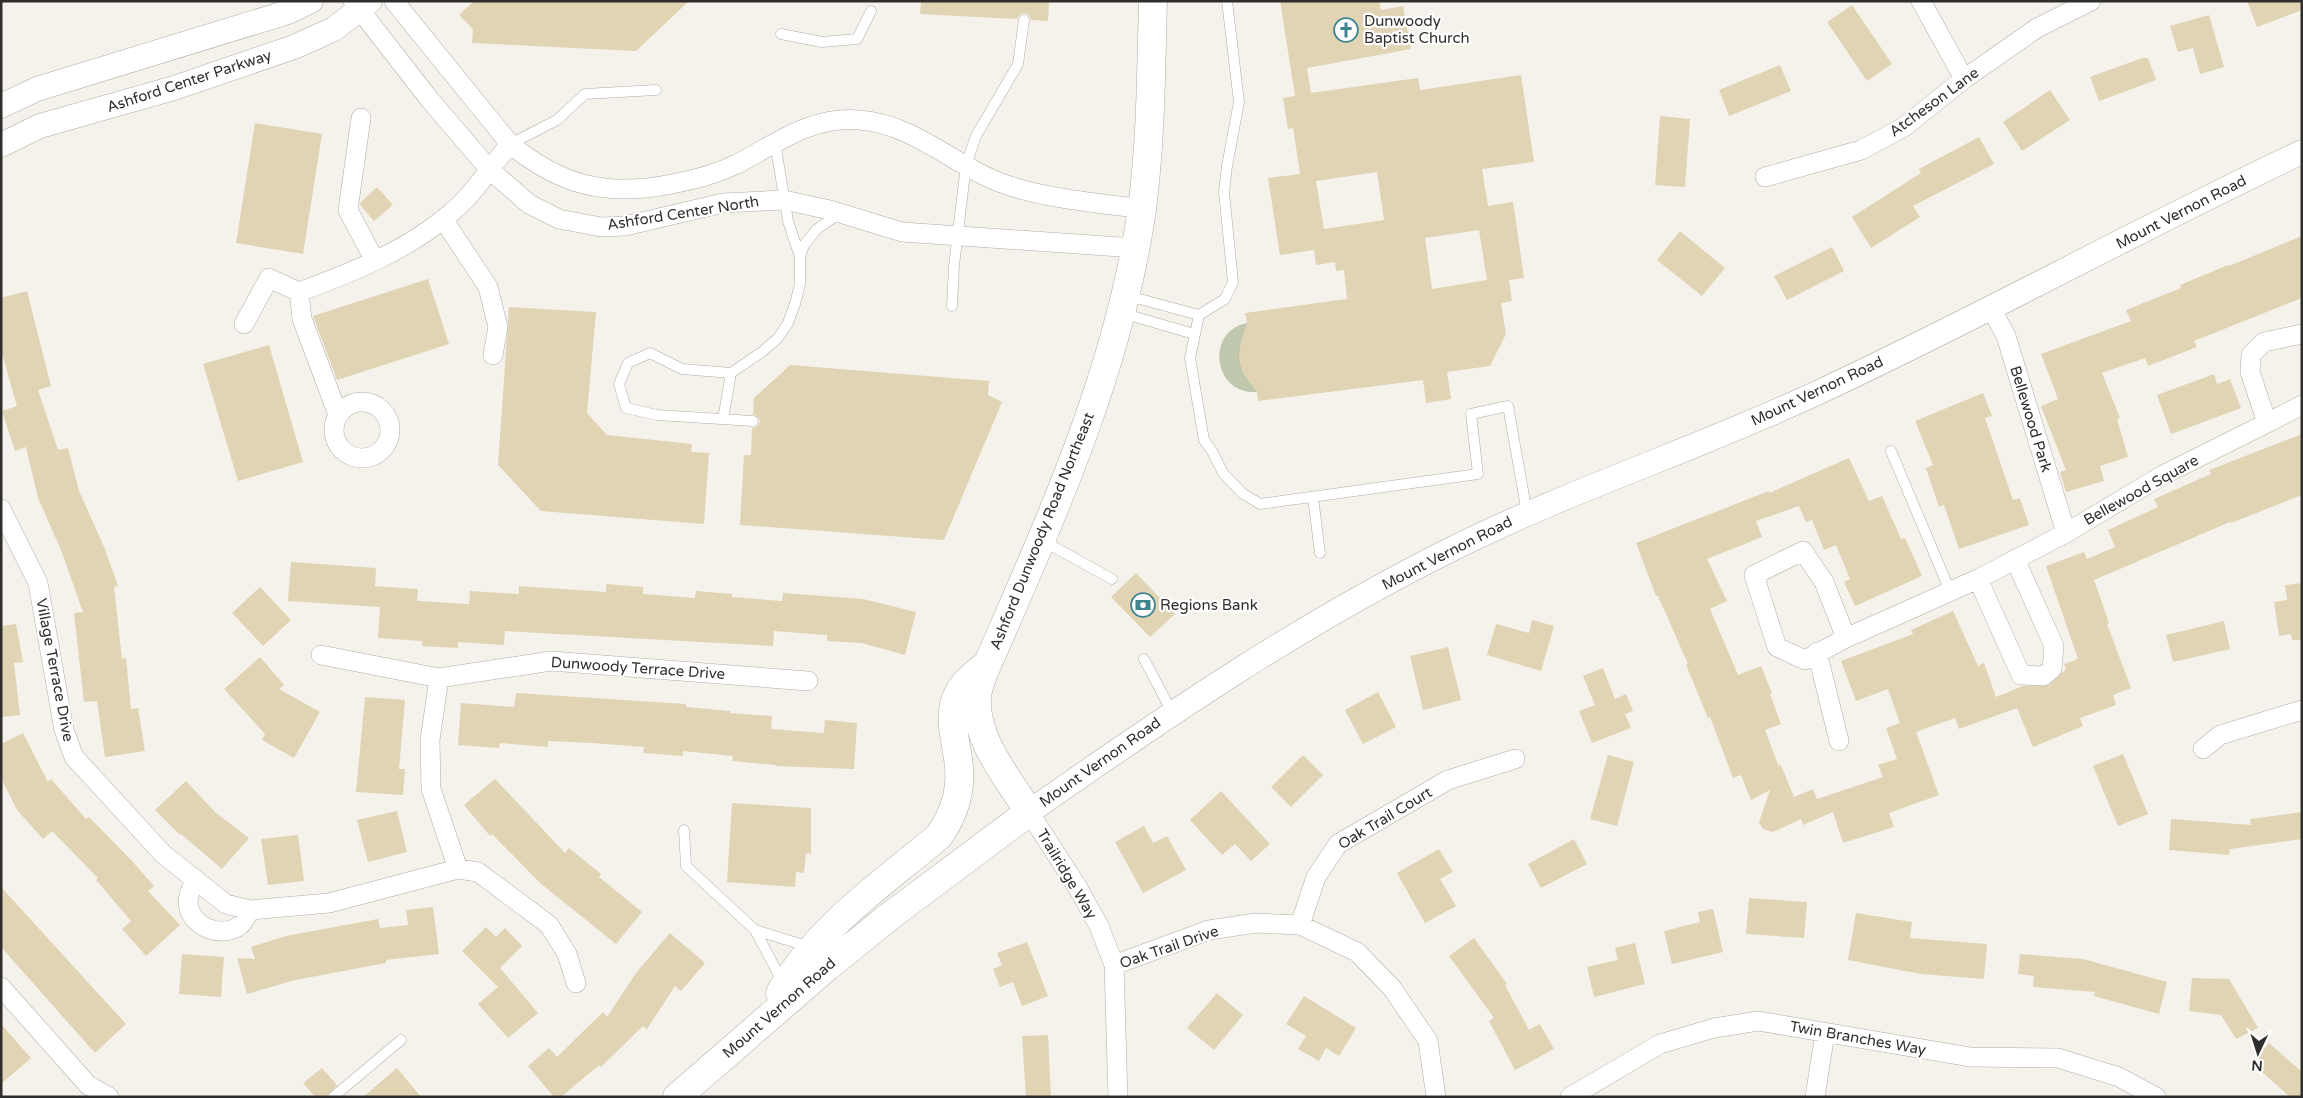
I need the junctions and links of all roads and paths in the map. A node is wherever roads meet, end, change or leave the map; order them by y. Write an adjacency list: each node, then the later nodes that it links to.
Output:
1 (311, 1): 13 (street)
2 (394, 1): 16 (street, Ashford Center North)
3 (1153, 1): 23 (main road, Ashford Dunwoody Road Northeast)
4 (1227, 1): 34 (lane)
5 (1921, 1): 11 (street)
6 (2091, 1): 11 (street, Atcheson Lane)
7 (361, 4): 17 (street, Ashford Center Parkway); 20 (street, Ashford Center North)
8 (871, 11): 10 (lane)
9 (1024, 20): 19 (lane)
10 (781, 34)
11 (1964, 78): 21 (street, Atcheson Lane)
12 (656, 90): 16 (lane)
13 (1, 106)
14 (361, 118): 29 (street)
15 (774, 142): 16 (street, Ashford Center North); 19 (street, Ashford Center North); 22 (lane)
16 (510, 144): 20 (street)
17 (1, 145)
18 (2302, 152): 33 (street, Mount Vernon Road)
19 (966, 165): 23 (street, Ashford Center North); 26 (lane)
20 (489, 170): 22 (street, Ashford Center North); 25 (street)
21 (1766, 177)
22 (784, 200): 24 (street, Ashford Center North); 28 (lane)
23 (1142, 209): 27 (main road, Ashford Dunwoody Road Northeast)
24 (840, 213): 26 (street, Ashford Center North); 28 (lane)
25 (443, 219): 29 (street); 38 (street)
26 (958, 236): 27 (street, Ashford Center North); 32 (lane)
27 (1135, 248): 31 (main road, Ashford Dunwoody Road Northeast)
28 (800, 257): 39 (lane)
29 (376, 261): 30 (street)
30 (299, 292): 35 (street); 41 (street)
31 (1123, 304): 34 (lane); 36 (lane); 50 (main road, Ashford Dunwoody Road Northeast)
32 (952, 306)
33 (1991, 308): 48 (street, Mount Vernon Road); 49 (street, Bellewood Park)
34 (1198, 315): 36 (lane)
35 (244, 324)
36 (1194, 334): 46 (lane)
37 (2302, 334): 44 (street)
38 (493, 355)
39 (731, 373): 42 (lane); 42 (lane)
40 (2302, 405): 44 (street, Bellewood Square)
41 (338, 415)
42 (723, 419): 43 (lane)
43 (753, 421)
44 (2267, 423): 49 (street, Bellewood Square)
45 (1890, 451): 55 (lane)
46 (1313, 497): 48 (lane); 51 (lane)
47 (1, 509): 71 (street, Village Terrace Drive)
48 (1527, 513): 64 (street, Mount Vernon Road)
49 (2066, 533): 52 (street, Bellewood Square)
50 (1041, 539): 53 (lane); 60 (main road, Ashford Dunwoody Road Northeast)
51 (1320, 553)
52 (2015, 559): 54 (street, Bellewood Square); 54 (street)
53 (1112, 578)
54 (1978, 579): 55 (street, Bellewood Square)
55 (1950, 591): 56 (street, Bellewood Square)
56 (1846, 638): 57 (street, Bellewood Square); 57 (street, Bellewood Square)
57 (1817, 652): 65 (street)
58 (320, 655): 61 (street, Dunwoody Terrace Drive)
59 (1144, 659): 64 (lane)
60 (988, 663): 68 (main road, Ashford Dunwoody Road Northeast); 75 (main road)
61 (439, 678): 62 (street, Dunwoody Terrace Drive); 70 (street)
62 (808, 681)
63 (2302, 710): 66 (street)
64 (1172, 712): 68 (street, Mount Vernon Road)
65 (1839, 741)
66 (2202, 749)
67 (1515, 759): 73 (street, Oak Trail Court)
68 (1029, 812): 76 (street, Trailridge Way); 80 (main road, Mount Vernon Road)
69 (684, 830): 74 (lane)
70 (458, 869): 72 (street, Village Terrace Drive); 77 (street)
71 (195, 880): 72 (street, Village Terrace Drive); 72 (street)
72 (250, 910)
73 (1300, 925): 76 (street, Oak Trail Drive); 87 (street, Oak Trail Drive)
74 (756, 930): 75 (lane); 79 (lane)
75 (814, 949): 79 (main road)
76 (1114, 965): 86 (street, Oak Trail Drive)
77 (576, 983)
78 (1, 986): 83 (street)
79 (785, 986): 80 (main road)
80 (766, 1018): 85 (main road, Mount Vernon Road)
81 (1825, 1033): 88 (street, Twin Branches Way); 89 (street); 90 (street, Twin Branches Way)
82 (401, 1040): 84 (lane)
83 (109, 1097)
84 (333, 1097)
85 (677, 1097)
86 (1118, 1097)
87 (1436, 1097)
88 (1570, 1097)
89 (1816, 1097)
90 (2156, 1097)

